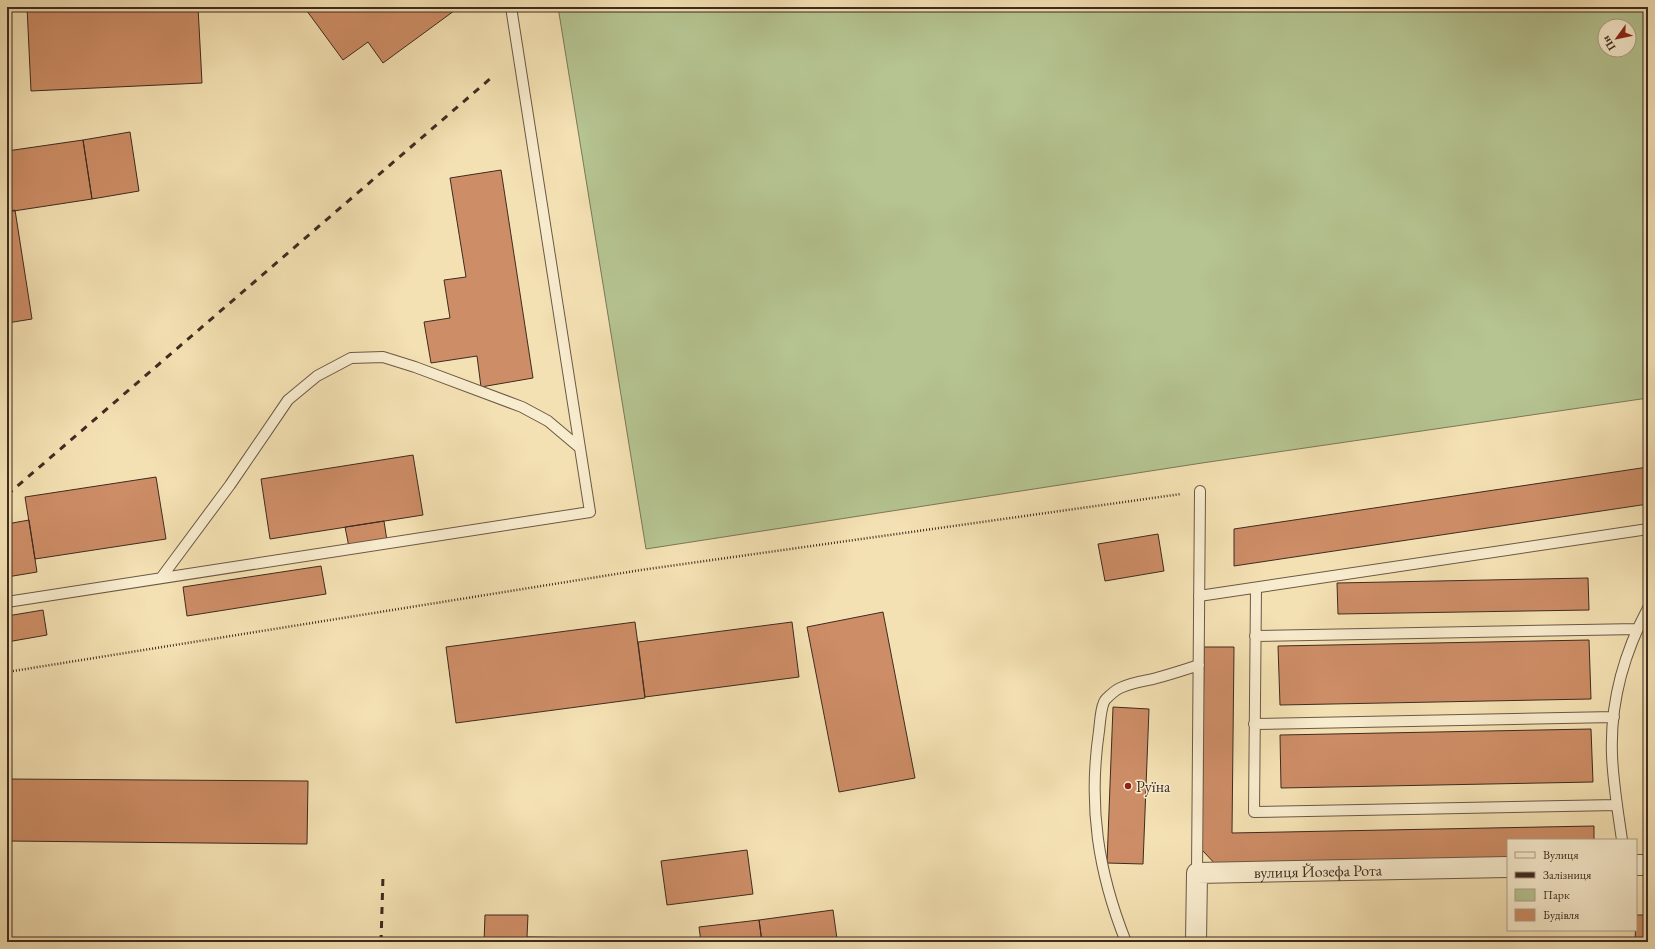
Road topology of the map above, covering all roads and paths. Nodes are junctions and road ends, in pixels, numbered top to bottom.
1 (511, 7) edge
2 (580, 448) junction
3 (1200, 491) joint
4 (1648, 529) edge
5 (161, 578) junction
6 (1256, 588) junction
7 (1199, 596) junction
8 (7, 602) edge
9 (1648, 608) edge
10 (1638, 629) junction
11 (1255, 636) junction
12 (1199, 665) junction
13 (7, 672) edge
14 (1614, 717) junction
15 (1254, 724) junction
16 (1618, 805) junction
17 (1622, 839) edge
18 (1637, 865) edge
19 (1648, 865) edge
20 (1507, 867) edge
21 (1197, 873) junction
22 (1126, 942) edge
23 (1196, 942) edge

1 - 2 lane
2 - 5 lane
2 - 5 lane
3 - 7 lane
3 - 13 path
4 - 6 lane
5 - 8 lane
6 - 7 lane
6 - 11 lane
7 - 12 lane
9 - 10 lane
10 - 11 lane
10 - 14 lane
11 - 15 lane
12 - 21 lane
12 - 22 lane
14 - 15 lane
14 - 16 lane
15 - 16 lane
16 - 17 lane
18 - 19 street
20 - 21 street, вулиця Йозефа Рота
21 - 23 street

